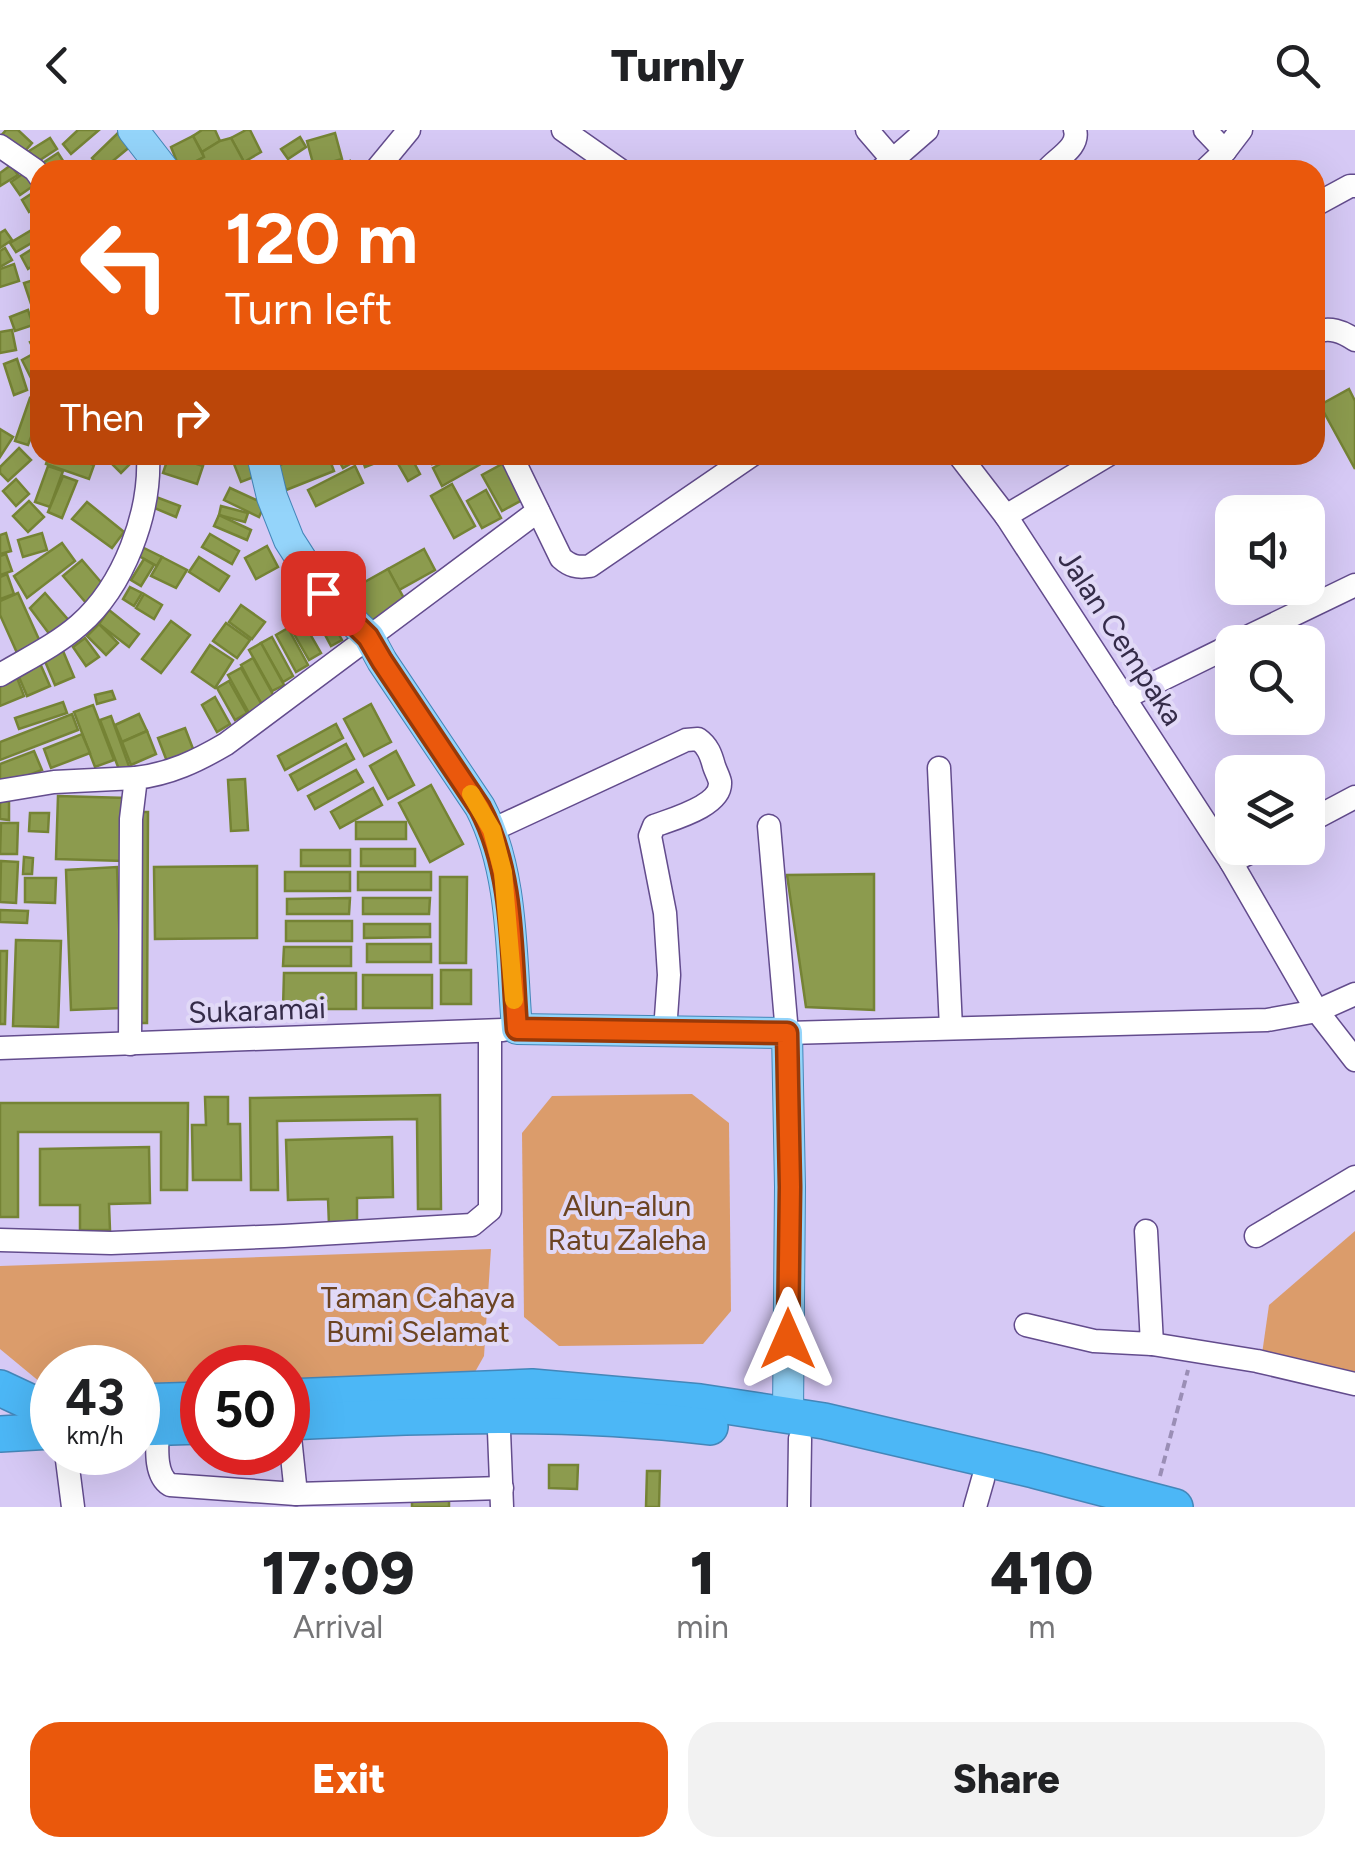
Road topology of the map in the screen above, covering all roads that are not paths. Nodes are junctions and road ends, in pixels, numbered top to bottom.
1 (133, 130) edge
2 (409, 130) edge
3 (563, 130) edge
4 (867, 130) edge
5 (927, 130) edge
6 (1075, 130) edge
7 (1206, 130) edge
8 (1241, 130) edge
9 (0, 146) edge
10 (1225, 151) junction
11 (156, 160) edge
12 (384, 160) edge
13 (606, 160) edge
14 (883, 160) edge
15 (892, 160) edge
16 (1057, 160) edge
17 (1216, 160) edge
18 (30, 168) edge
19 (1355, 186) edge
20 (1325, 200) edge
21 (1325, 330) edge
22 (1355, 340) edge
23 (148, 465) edge
24 (264, 465) edge
25 (515, 465) edge
26 (737, 465) edge
27 (967, 465) edge
28 (1091, 465) edge
29 (538, 511) junction
30 (1006, 516) junction
31 (1355, 586) edge
32 (1274, 625) edge
33 (368, 637) junction
34 (1215, 654) edge
35 (0, 675) edge
36 (1124, 698) junction
37 (939, 768) dead end
38 (136, 778) junction
39 (0, 791) edge
40 (1355, 797) edge
41 (1325, 813) edge
42 (769, 826) dead end
43 (492, 830) junction
44 (1215, 837) edge
45 (1233, 865) edge
46 (1355, 994) edge
47 (1317, 1011) junction
48 (952, 1028) junction
49 (503, 1030) junction
50 (665, 1031) junction
51 (787, 1033) junction
52 (130, 1044) junction
53 (0, 1048) edge
54 (1355, 1060) edge
55 (1355, 1176) edge
56 (1146, 1231) dead end
57 (1256, 1236) dead end
58 (0, 1240) edge
59 (1026, 1324) dead end
60 (1152, 1344) junction
61 (1355, 1384) edge
62 (0, 1388) edge
63 (310, 1397) edge
64 (30, 1401) edge
65 (497, 1401) junction
66 (310, 1419) edge
67 (794, 1426) junction
68 (30, 1432) edge
69 (0, 1434) edge
70 (160, 1474) edge
71 (69, 1475) edge
72 (294, 1475) edge
73 (979, 1493) edge
74 (296, 1494) junction
75 (502, 1498) edge
76 (1164, 1504) edge
77 (72, 1507) edge
78 (799, 1507) edge
79 (1092, 1507) edge

1 - 11 main road
2 - 12 street
3 - 13 street
4 - 14 street
5 - 15 street
6 - 16 street
7 - 10 street
8 - 10 street
9 - 18 street
10 - 17 street
19 - 20 street
21 - 22 street
23 - 35 street
24 - 33 main road
25 - 29 street
26 - 29 street
27 - 30 street, Jalan Cempaka
28 - 30 street
29 - 33 street
30 - 36 street, Jalan Cempaka
31 - 32 street
33 - 38 street
33 - 43 main road
34 - 36 street
36 - 44 street, Jalan Cempaka
37 - 48 street
38 - 39 street
38 - 52 street
40 - 41 street
42 - 51 street
43 - 49 main road
43 - 50 street
45 - 47 street, Jalan Cempaka
46 - 47 street
47 - 48 street
47 - 54 street, Jalan Cempaka
48 - 51 street
49 - 50 main road
49 - 52 street, Sukaramai
49 - 58 street
50 - 51 main road
51 - 67 main road
52 - 53 street, Sukaramai
55 - 57 street
56 - 60 street
59 - 60 street
60 - 61 street
62 - 64 highway
63 - 65 highway
65 - 66 highway
65 - 67 highway
65 - 75 street
67 - 73 highway
67 - 76 highway
67 - 78 street
68 - 69 highway
70 - 74 street
71 - 77 street
72 - 74 street
73 - 79 highway
74 - 75 street

